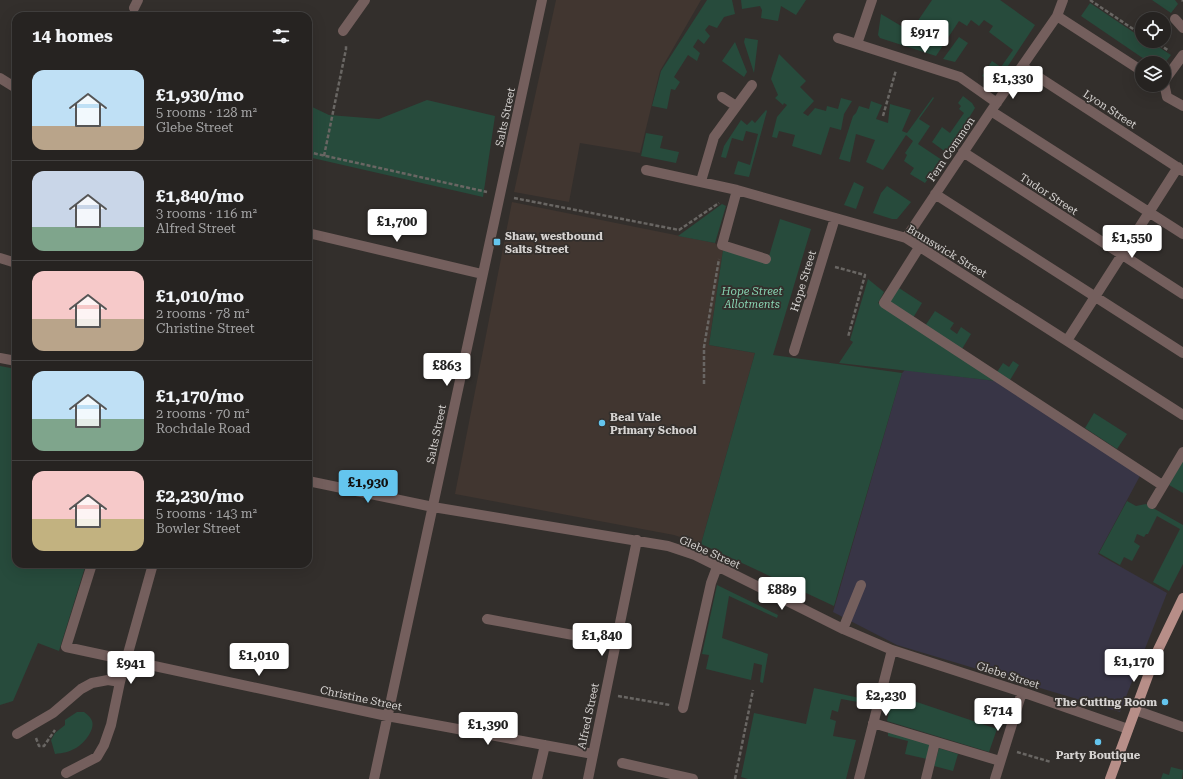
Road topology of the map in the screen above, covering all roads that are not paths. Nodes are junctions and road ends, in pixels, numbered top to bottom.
1 (365, 0) edge
2 (542, 0) edge
3 (872, 0) edge
4 (1063, 0) edge
5 (1058, 16) junction
6 (1175, 19) dead end
7 (1183, 28) edge
8 (344, 31) road end
9 (838, 38) dead end
10 (857, 44) junction
11 (1183, 55) edge
12 (1135, 66) edge
13 (1023, 67) junction
14 (1171, 72) edge
15 (0, 78) edge
16 (752, 85) dead end
17 (12, 86) edge
18 (1166, 92) edge
19 (722, 97) dead end
20 (736, 106) junction
21 (994, 106) junction
22 (1183, 106) edge
23 (963, 152) junction
24 (1180, 169) edge
25 (646, 170) dead end
26 (702, 181) junction
27 (737, 190) junction
28 (935, 194) junction
29 (1149, 213) junction
30 (835, 218) junction
31 (312, 234) edge
32 (1183, 234) edge
33 (906, 238) junction
34 (920, 246) junction
35 (1122, 255) junction
36 (0, 258) edge
37 (766, 259) dead end
38 (12, 262) edge
39 (482, 274) junction
40 (1183, 294) edge
41 (1094, 297) junction
42 (1068, 340) junction
43 (794, 351) dead end
44 (1183, 353) edge
45 (0, 358) edge
46 (12, 360) edge
47 (1183, 415) edge
48 (1183, 452) edge
49 (312, 482) edge
50 (1162, 485) junction
51 (1152, 504) dead end
52 (433, 507) junction
53 (637, 540) junction
54 (717, 567) junction
55 (91, 568) edge
56 (152, 568) edge
57 (861, 585) dead end
58 (1183, 598) edge
59 (487, 619) dead end
60 (843, 629) junction
61 (616, 643) junction
62 (892, 650) junction
63 (126, 661) junction
64 (120, 682) junction
65 (1022, 692) junction
66 (683, 708) road end
67 (1135, 710) junction
68 (388, 716) junction
69 (873, 723) junction
70 (1183, 727) edge
71 (1128, 729) junction
72 (17, 734) dead end
73 (935, 742) junction
74 (545, 745) junction
75 (593, 754) junction
76 (1000, 761) junction
77 (622, 763) dead end
78 (66, 773) dead end
79 (374, 779) edge
80 (537, 779) edge
81 (588, 779) edge
82 (690, 779) edge
83 (859, 779) edge
84 (926, 779) edge
85 (995, 779) edge
86 (1110, 779) edge

1 - 8 street
2 - 39 street, Salts Street
3 - 10 street
4 - 5 street, Fern Common
5 - 12 street
5 - 13 street, Fern Common
6 - 7 street
9 - 10 street
10 - 21 street
11 - 14 street
13 - 21 street, Fern Common
13 - 24 street, Lyon Street
15 - 17 street
16 - 20 street
18 - 22 street
19 - 20 street
20 - 26 street
21 - 23 street, Fern Common
21 - 29 street
23 - 28 street, Fern Common
23 - 35 street, Tudor Street
24 - 29 street
25 - 26 street, Brunswick Street
26 - 27 street, Brunswick Street
27 - 30 street, Brunswick Street
27 - 37 street
28 - 33 street, Fern Common
28 - 41 street
29 - 32 street
29 - 35 street
30 - 33 street, Brunswick Street
30 - 43 street, Hope Street
31 - 39 street
33 - 34 street, Brunswick Street
34 - 42 street, Brunswick Street
34 - 50 street
35 - 40 street, Tudor Street
35 - 41 street
36 - 38 street
39 - 52 street, Salts Street
41 - 42 street
41 - 44 street
42 - 47 street, Brunswick Street
45 - 46 street
48 - 50 street
49 - 52 street, Glebe Street
50 - 51 street
52 - 53 street, Glebe Street
52 - 68 street, Salts Street
53 - 54 street, Glebe Street
53 - 61 street, Alfred Street
54 - 60 street, Glebe Street
54 - 66 street
55 - 63 street, Christine Street
56 - 63 street
57 - 60 street
58 - 67 main road
59 - 61 street
60 - 62 street, Glebe Street
61 - 75 street, Alfred Street
62 - 65 street, Glebe Street
62 - 69 street
63 - 64 street
63 - 68 street, Christine Street
64 - 72 street
64 - 78 street
65 - 71 street, Glebe Street
65 - 76 street
67 - 70 street
67 - 71 main road
68 - 74 street, Christine Street
68 - 79 street, Salts Street
69 - 73 street
69 - 83 street
71 - 86 main road
73 - 76 street
73 - 84 street
74 - 75 street, Christine Street
74 - 80 street
75 - 81 street, Alfred Street
76 - 85 street
77 - 82 street

